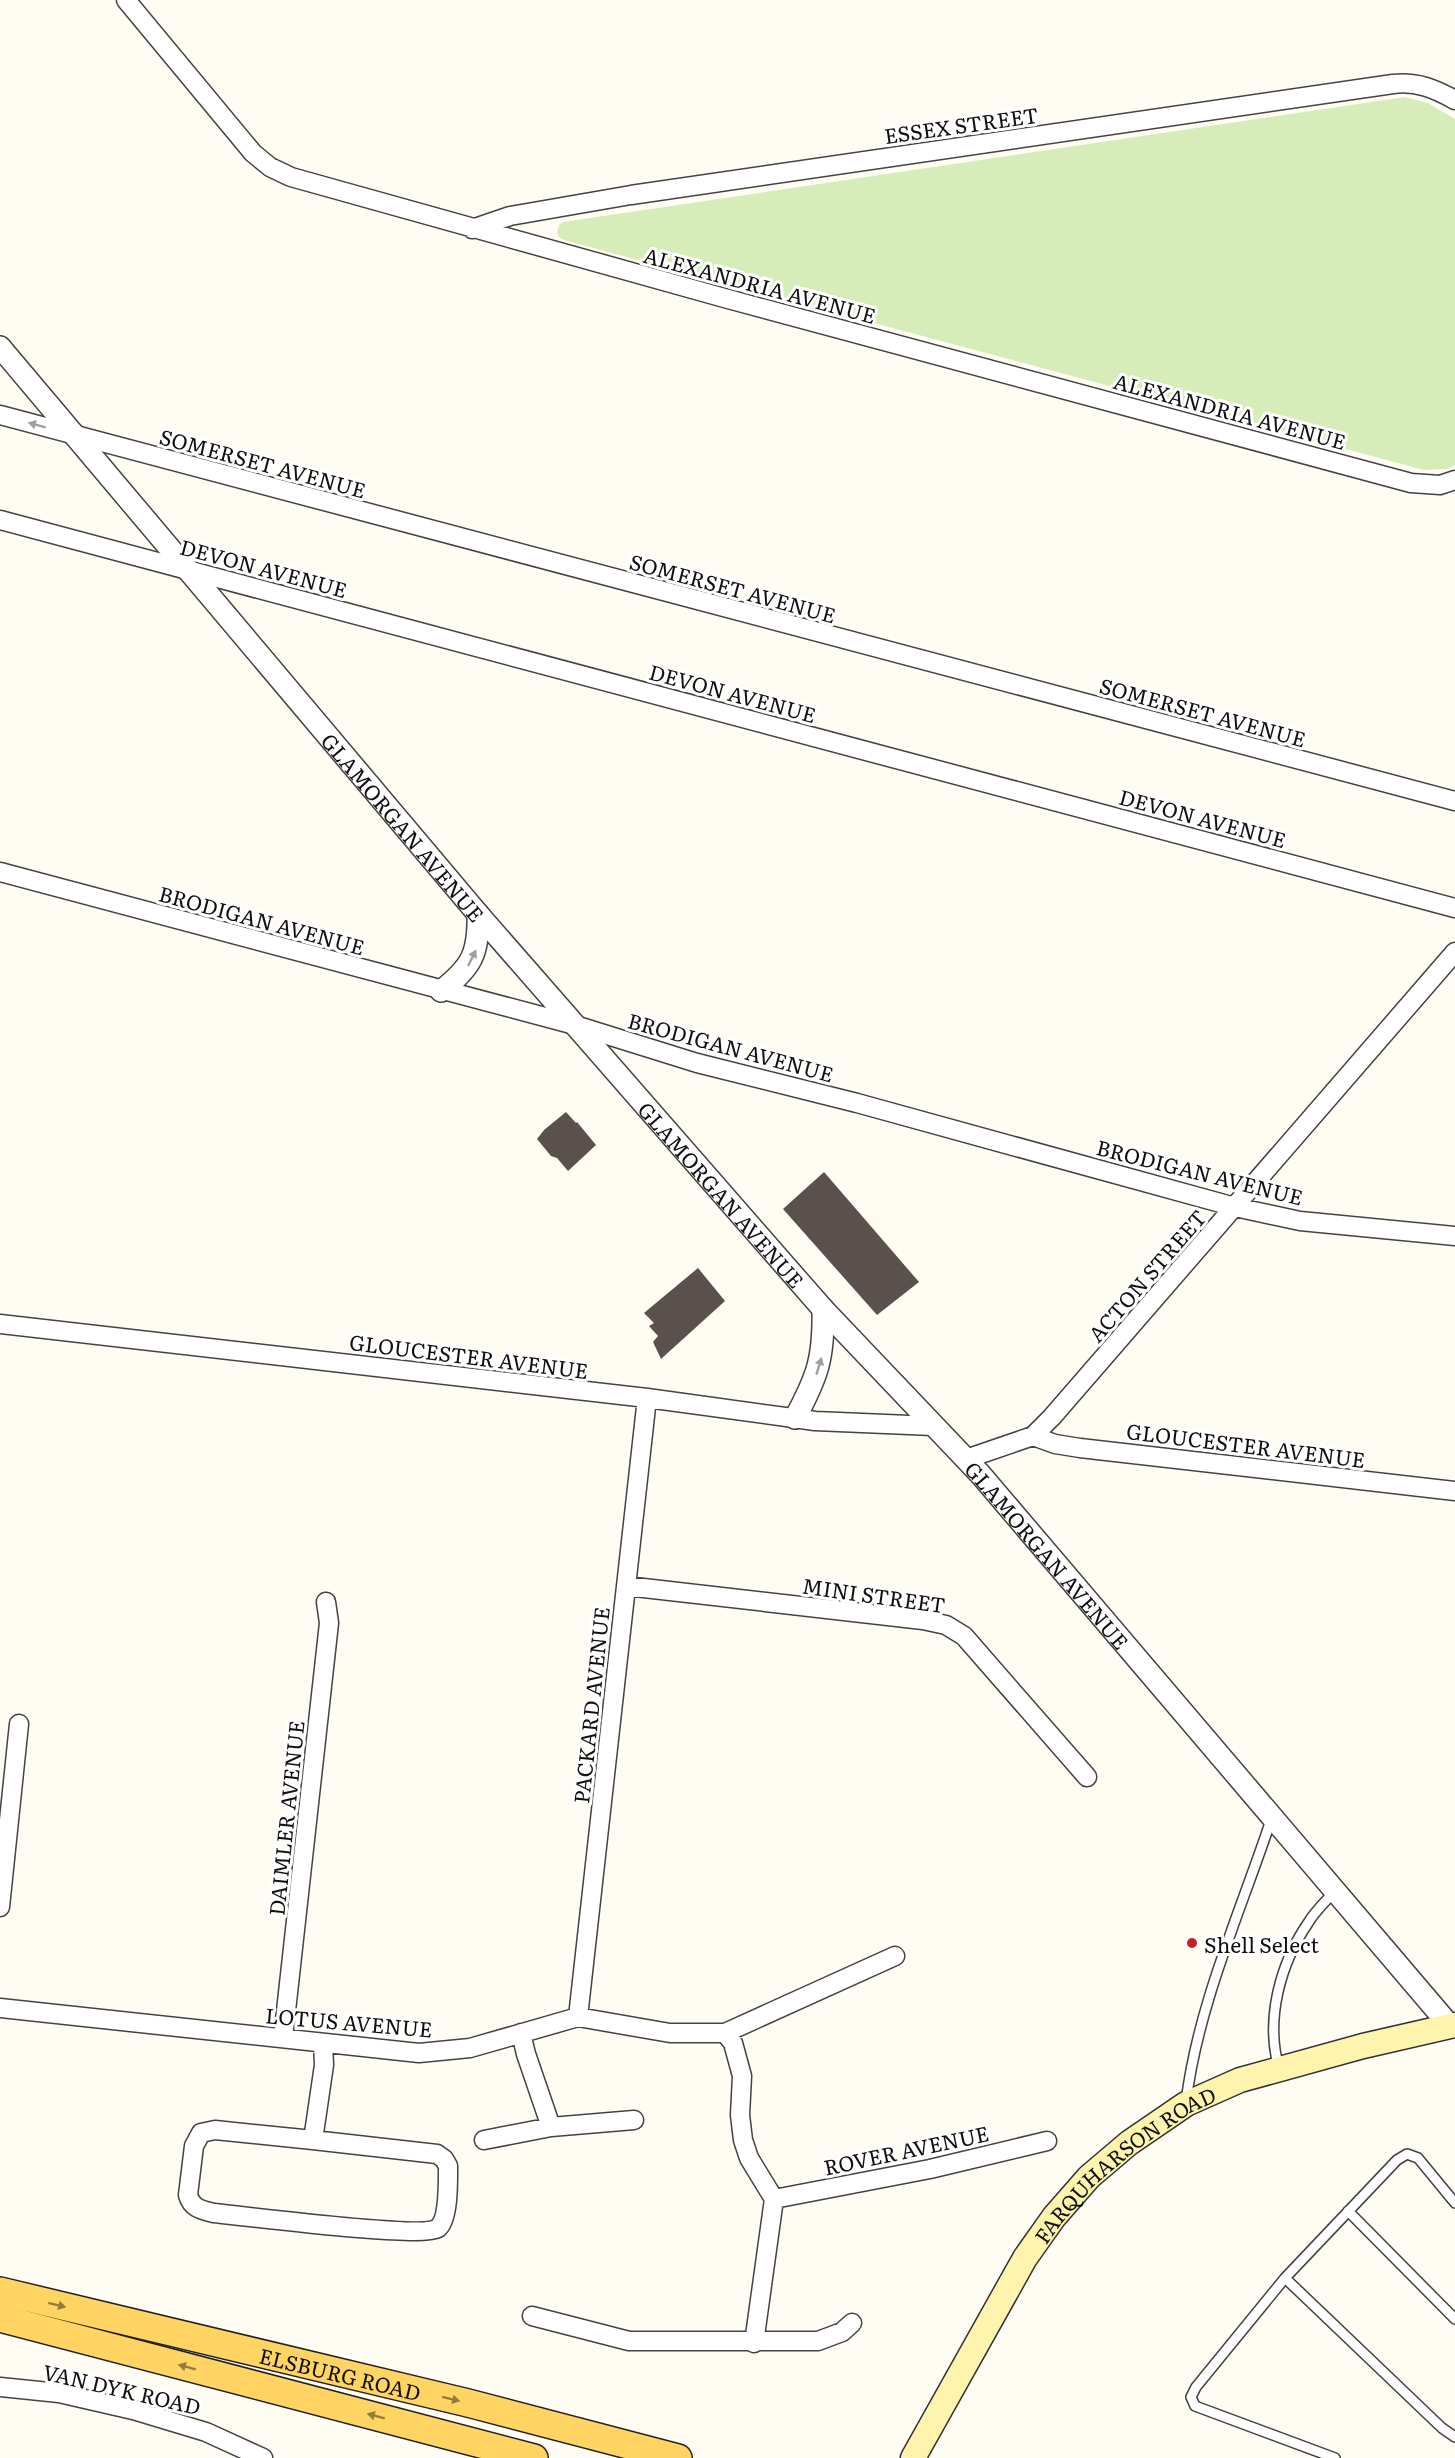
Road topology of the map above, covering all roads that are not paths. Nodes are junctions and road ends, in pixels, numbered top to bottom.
1 (126, 0) edge
2 (1455, 100) edge
3 (472, 229) junction
4 (3, 359) edge
5 (0, 415) edge
6 (73, 435) junction
7 (1455, 480) edge
8 (0, 520) edge
9 (185, 569) junction
10 (1455, 801) edge
11 (0, 872) edge
12 (1455, 908) edge
13 (478, 914) junction
14 (1455, 952) edge
15 (441, 991) junction
16 (575, 1025) junction
17 (1235, 1207) junction
18 (1455, 1236) edge
19 (823, 1309) junction
20 (0, 1323) edge
21 (647, 1398) junction
22 (795, 1418) junction
23 (933, 1426) junction
24 (1033, 1436) junction
25 (966, 1459) junction
26 (1455, 1491) edge
27 (626, 1586) junction
28 (326, 1602) dead end
29 (19, 1724) dead end
30 (1087, 1778) dead end
31 (1272, 1817) junction
32 (1335, 1892) junction
33 (0, 1907) edge
34 (895, 1956) dead end
35 (2, 2012) edge
36 (578, 2017) junction
37 (1453, 2028) edge
38 (521, 2033) junction
39 (725, 2033) junction
40 (283, 2038) junction
41 (323, 2043) junction
42 (1279, 2068) junction
43 (1186, 2104) junction
44 (634, 2120) dead end
45 (551, 2127) junction
46 (313, 2140) junction
47 (484, 2140) dead end
48 (1047, 2141) dead end
49 (774, 2199) junction
50 (1455, 2203) edge
51 (1348, 2211) junction
52 (1285, 2278) junction
53 (0, 2291) edge
54 (532, 2316) dead end
55 (0, 2318) edge
56 (1455, 2319) edge
57 (852, 2323) dead end
58 (754, 2343) junction
59 (0, 2386) edge
60 (1455, 2437) edge
61 (263, 2458) edge
62 (534, 2458) edge
63 (678, 2458) edge
64 (913, 2458) edge
65 (1335, 2458) edge

1 - 3 street, ALEXANDRIA AVENUE
2 - 3 street, ESSEX STREET
3 - 7 street, ALEXANDRIA AVENUE
4 - 6 street, GLAMORGAN AVENUE
6 -> 5 street, SOMERSET AVENUE
6 - 9 street, GLAMORGAN AVENUE
6 - 10 street, SOMERSET AVENUE
8 - 9 street, DEVON AVENUE
9 - 12 street, DEVON AVENUE
9 - 13 street, GLAMORGAN AVENUE
11 - 15 street, BRODIGAN AVENUE
15 -> 13 street
13 - 16 street, GLAMORGAN AVENUE
14 - 17 street, ACTON STREET
15 - 16 street, BRODIGAN AVENUE
16 - 17 street, BRODIGAN AVENUE
16 - 19 street, GLAMORGAN AVENUE
17 - 18 street, BRODIGAN AVENUE
17 - 24 street, ACTON STREET
22 -> 19 street
19 - 23 street, GLAMORGAN AVENUE
20 - 21 street, GLOUCESTER AVENUE
21 - 22 street, GLOUCESTER AVENUE
21 - 27 street, PACKARD AVENUE
22 - 23 street, GLOUCESTER AVENUE
23 - 25 street, GLAMORGAN AVENUE
24 - 25 street, ACTON STREET
24 - 26 street, GLOUCESTER AVENUE
25 - 31 street, GLAMORGAN AVENUE
27 - 30 street, MINI STREET
27 - 36 street, PACKARD AVENUE
28 - 40 street, DAIMLER AVENUE
29 - 33 street
31 - 32 street, GLAMORGAN AVENUE
31 - 43 lane
32 - 37 street, GLAMORGAN AVENUE
32 - 42 lane
34 - 39 street
35 - 40 street, LOTUS AVENUE
36 - 38 street, LOTUS AVENUE
36 - 39 street, LOTUS AVENUE
37 - 42 main road, FARQUHARSON ROAD
38 - 41 street, LOTUS AVENUE
38 - 45 street
39 - 49 street
40 - 41 street, LOTUS AVENUE
41 - 46 street
42 - 43 main road, FARQUHARSON ROAD
43 - 64 main road, FARQUHARSON ROAD
44 - 45 street
45 - 47 street
46 - 46 street
48 - 49 street, ROVER AVENUE
49 - 58 street
50 - 51 lane
51 - 52 lane
51 - 56 lane
52 - 60 lane
52 - 65 lane
53 -> 63 main road, ELSBURG ROAD
54 - 58 street
62 -> 55 main road, ELSBURG ROAD
57 - 58 street
59 - 61 street, VAN DYK ROAD

